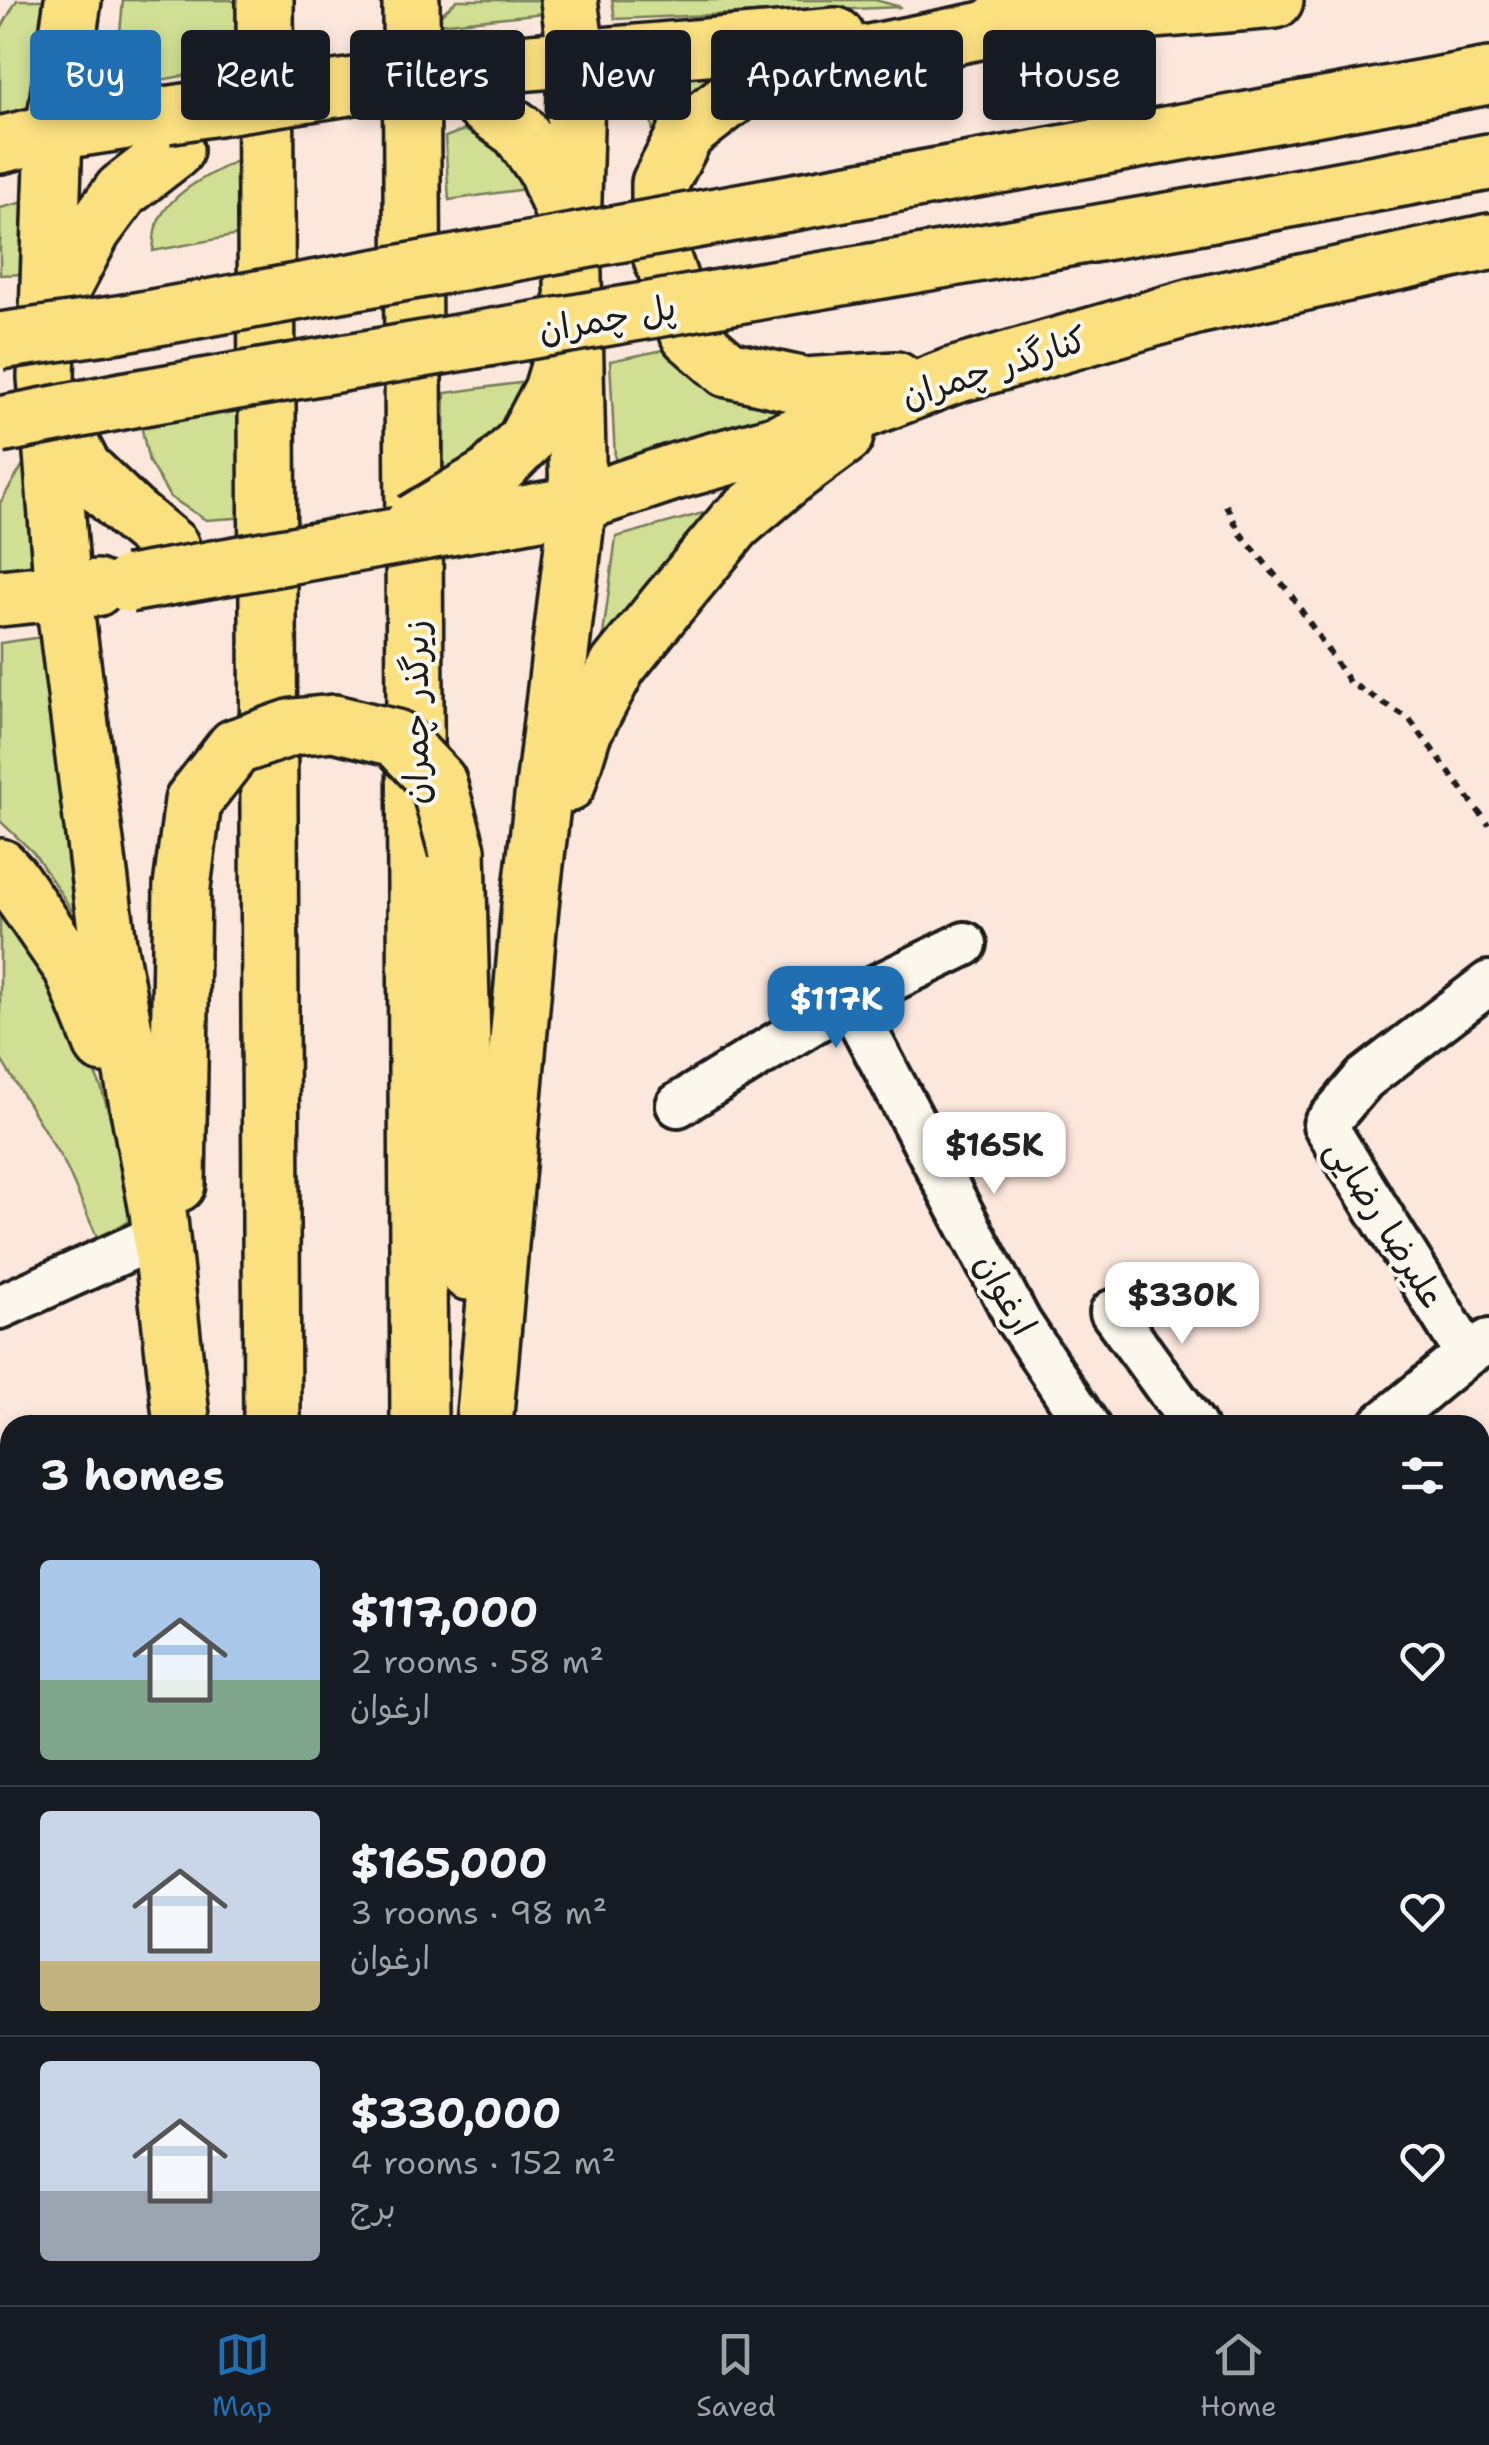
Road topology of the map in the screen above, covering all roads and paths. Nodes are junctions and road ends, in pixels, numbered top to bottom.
1 (73, 0) edge
2 (265, 0) edge
3 (411, 0) edge
4 (569, 0) edge
5 (958, 0) edge
6 (1275, 0) edge
7 (1034, 20) junction
8 (573, 30) edge
9 (691, 49) edge
10 (1489, 76) edge
11 (350, 87) edge
12 (510, 120) edge
13 (575, 120) edge
14 (54, 132) junction
15 (171, 133) junction
16 (0, 145) edge
17 (1489, 162) edge
18 (572, 234) junction
19 (1489, 242) edge
20 (48, 315) junction
21 (574, 315) junction
22 (0, 341) edge
23 (952, 376) junction
24 (48, 401) junction
25 (0, 425) edge
26 (499, 496) junction
27 (578, 504) junction
28 (1226, 506) dead end
29 (278, 559) junction
30 (63, 592) junction
31 (0, 598) edge
32 (1489, 825) edge
33 (0, 867) edge
34 (530, 906) junction
35 (966, 944) dead end
36 (1489, 983) edge
37 (848, 1000) junction
38 (678, 1105) dead end
39 (159, 1223) junction
40 (0, 1308) edge
41 (1112, 1312) dead end
42 (1478, 1347) edge
43 (174, 1362) junction
44 (181, 1415) edge
45 (272, 1415) edge
46 (418, 1415) edge
47 (472, 1415) edge
48 (485, 1415) edge
49 (1080, 1415) edge
50 (1187, 1415) edge
51 (1393, 1415) edge

1 - 14 main road
2 - 45 main road
3 - 46 main road, زیرگذر چمران
4 - 8 main road
5 - 7 main road
6 - 7 main road
7 - 9 main road
7 - 23 main road
10 - 22 main road, bridge
11 - 15 main road, bridge
12 - 18 main road
13 - 18 main road
14 - 15 main road
14 - 16 main road
14 - 20 main road
15 - 20 main road
17 - 25 main road, پل چمران, bridge
18 - 21 main road
19 - 23 main road, کنارگذر چمران
20 - 24 main road
21 - 26 main road
21 - 27 main road
23 - 27 main road, کنارگذر چمران
23 - 34 main road
24 - 29 main road, bridge
24 - 30 main road
26 - 27 main road, کنارگذر چمران
26 - 29 main road, bridge
27 - 34 main road
28 - 32 path
29 - 30 main road, bridge
30 - 31 main road
30 - 39 main road
33 - 39 main road
34 - 48 main road
35 - 37 street
36 - 42 street, علیرضا رضایی
37 - 38 street
37 - 49 street, ارغوان
39 - 40 street
39 - 43 main road
41 - 50 street
42 - 51 street
43 - 44 main road
43 - 47 main road, bridge

